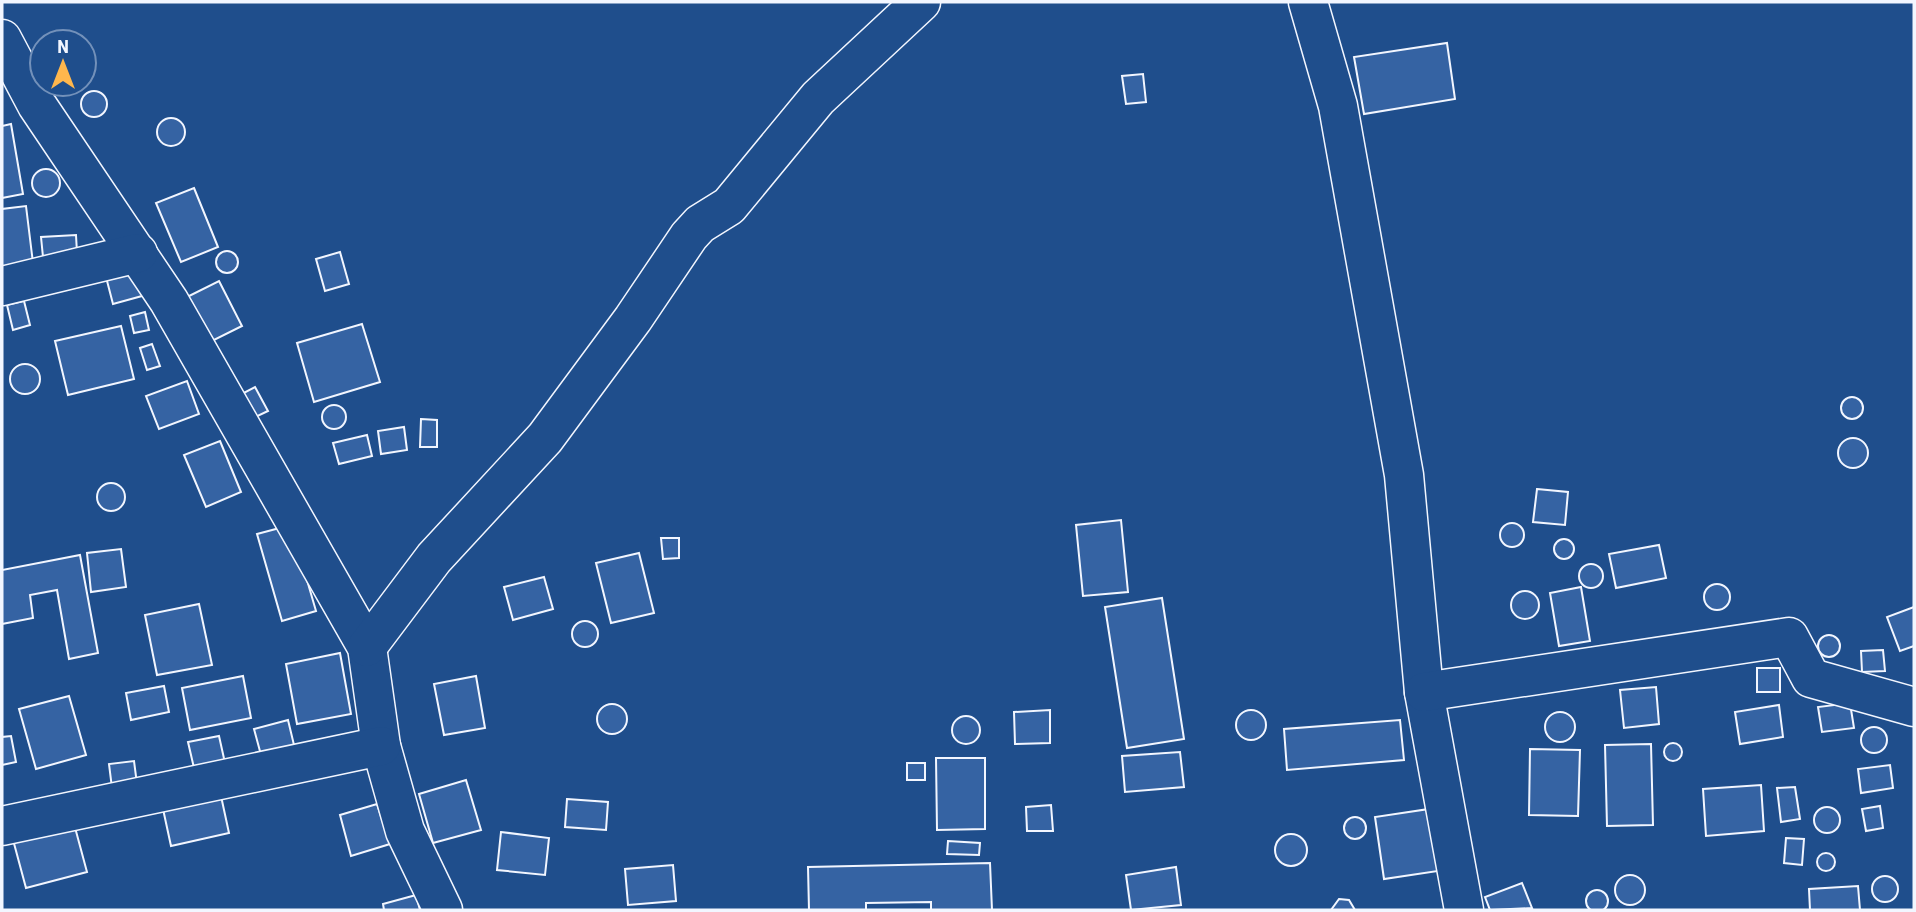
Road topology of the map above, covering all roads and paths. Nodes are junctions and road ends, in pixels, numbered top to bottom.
1 (921, 2) edge
2 (1308, 2) edge
3 (2, 39) edge
4 (138, 253) junction
5 (2, 286) edge
6 (367, 647) junction
7 (1424, 692) junction
8 (1914, 707) edge
9 (381, 746) junction
10 (2, 826) edge
11 (443, 910) edge
12 (1464, 910) edge

1 - 6 street
2 - 7 street
3 - 4 street
4 - 5 street
4 - 6 street
6 - 9 street
7 - 8 street
7 - 12 street
9 - 10 street
9 - 11 street

